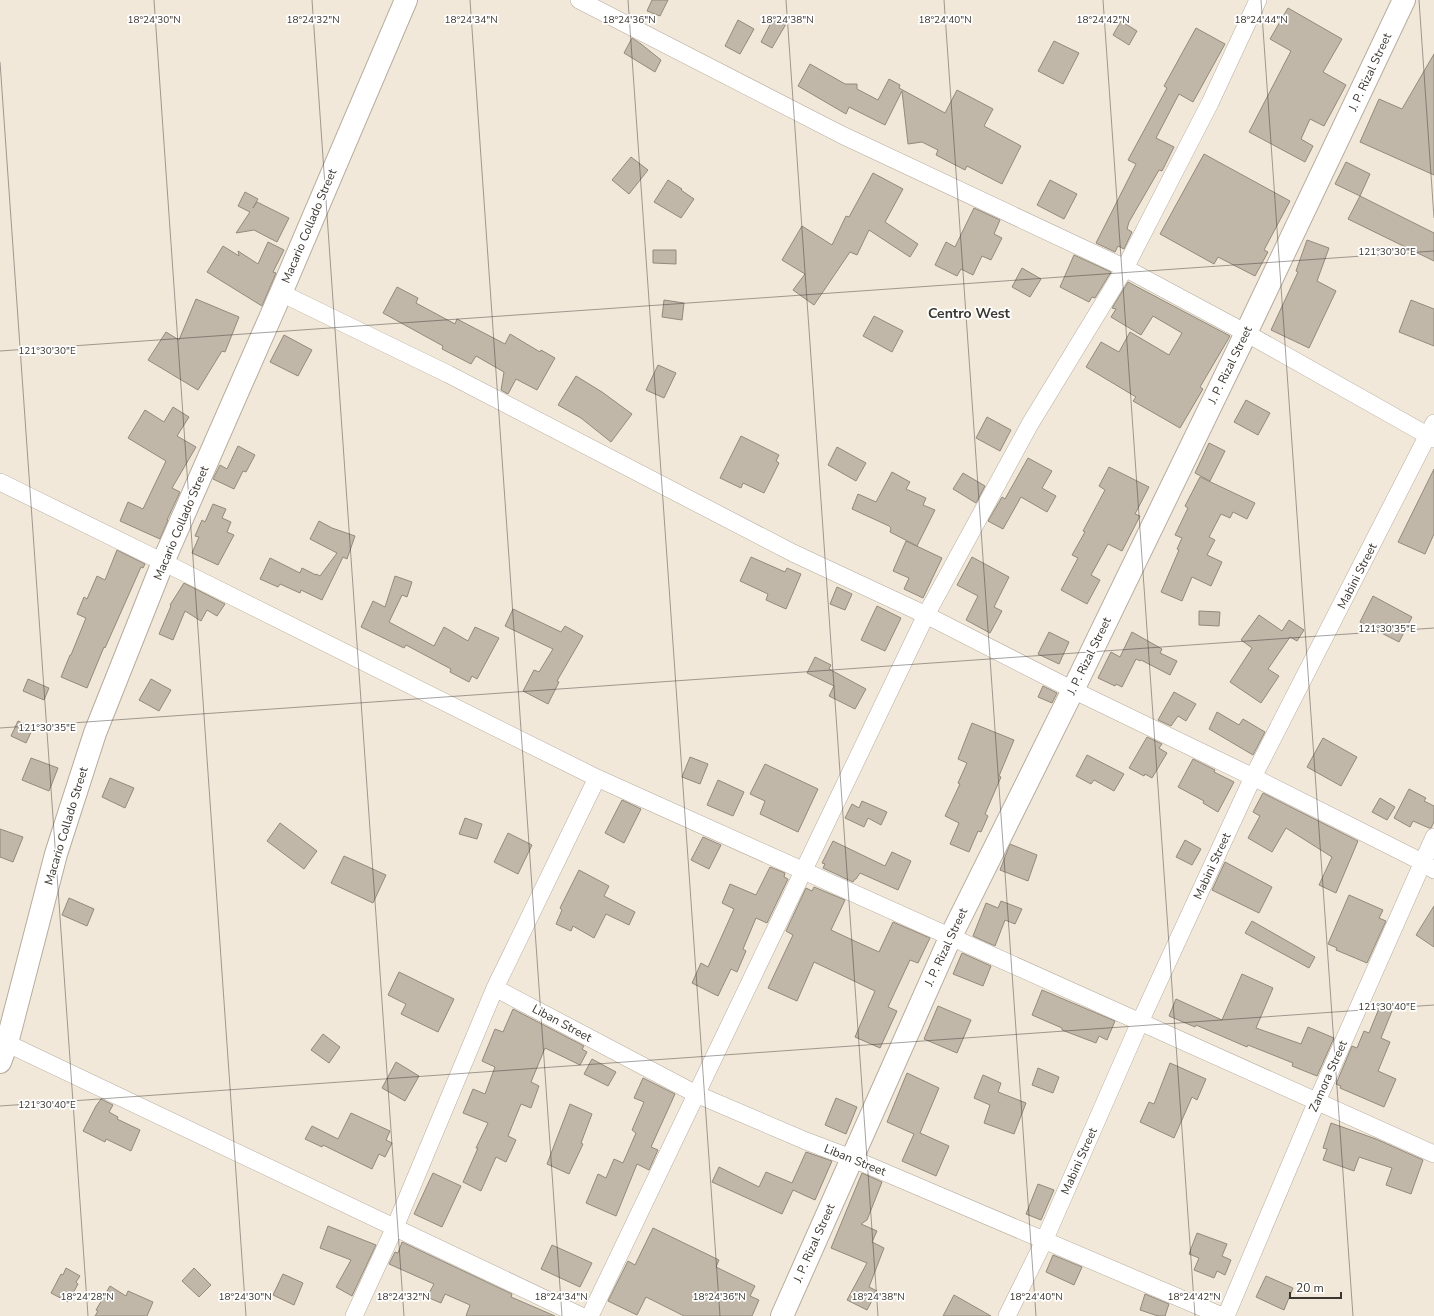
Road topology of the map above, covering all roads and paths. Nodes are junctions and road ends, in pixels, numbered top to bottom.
1 (406, 0) edge
2 (579, 0) edge
3 (1258, 0) edge
4 (1404, 0) edge
5 (1125, 268) junction
6 (281, 293) junction
7 (1246, 333) junction
8 (1432, 433) edge
9 (0, 482) edge
10 (163, 562) junction
11 (926, 615) junction
12 (1073, 690) junction
13 (1253, 777) junction
14 (597, 778) junction
15 (1434, 837) edge
16 (1428, 866) edge
17 (804, 872) junction
18 (950, 938) junction
19 (495, 988) junction
20 (1140, 1022) junction
21 (2, 1048) edge
22 (696, 1094) junction
23 (1317, 1101) junction
24 (1434, 1154) edge
25 (851, 1158) junction
26 (395, 1227) junction
27 (1044, 1241) junction
28 (354, 1316) edge
29 (581, 1316) edge
30 (590, 1316) edge
31 (782, 1316) edge
32 (1007, 1316) edge
33 (1222, 1316) edge
34 (1226, 1316) edge

1 - 6 main road, Macario Collado Street
2 - 5 street
3 - 5 street
4 - 7 main road, J. P. Rizal Street
5 - 7 street
5 - 11 street
6 - 10 main road, Macario Collado Street
6 - 11 street
7 - 8 street
7 - 12 main road, J. P. Rizal Street
8 - 13 street, Mabini Street
9 - 10 street
10 - 14 street
10 - 21 main road, Macario Collado Street
11 - 12 street
11 - 17 street
12 - 13 street
12 - 18 main road, J. P. Rizal Street
13 - 16 street
13 - 20 street, Mabini Street
14 - 17 street
14 - 19 street
15 - 16 street, Zamora Street
16 - 23 street, Zamora Street
17 - 18 street
17 - 22 street
18 - 20 street
18 - 25 main road, J. P. Rizal Street
19 - 22 street, Liban Street
19 - 26 street
20 - 23 street
20 - 27 street, Mabini Street
21 - 26 street
22 - 25 street, Liban Street
22 - 30 street
23 - 24 street
23 - 34 street, Zamora Street
25 - 27 street, Liban Street
25 - 31 main road, J. P. Rizal Street
26 - 28 street
26 - 29 street
27 - 32 street, Mabini Street
27 - 33 street, Liban Street

